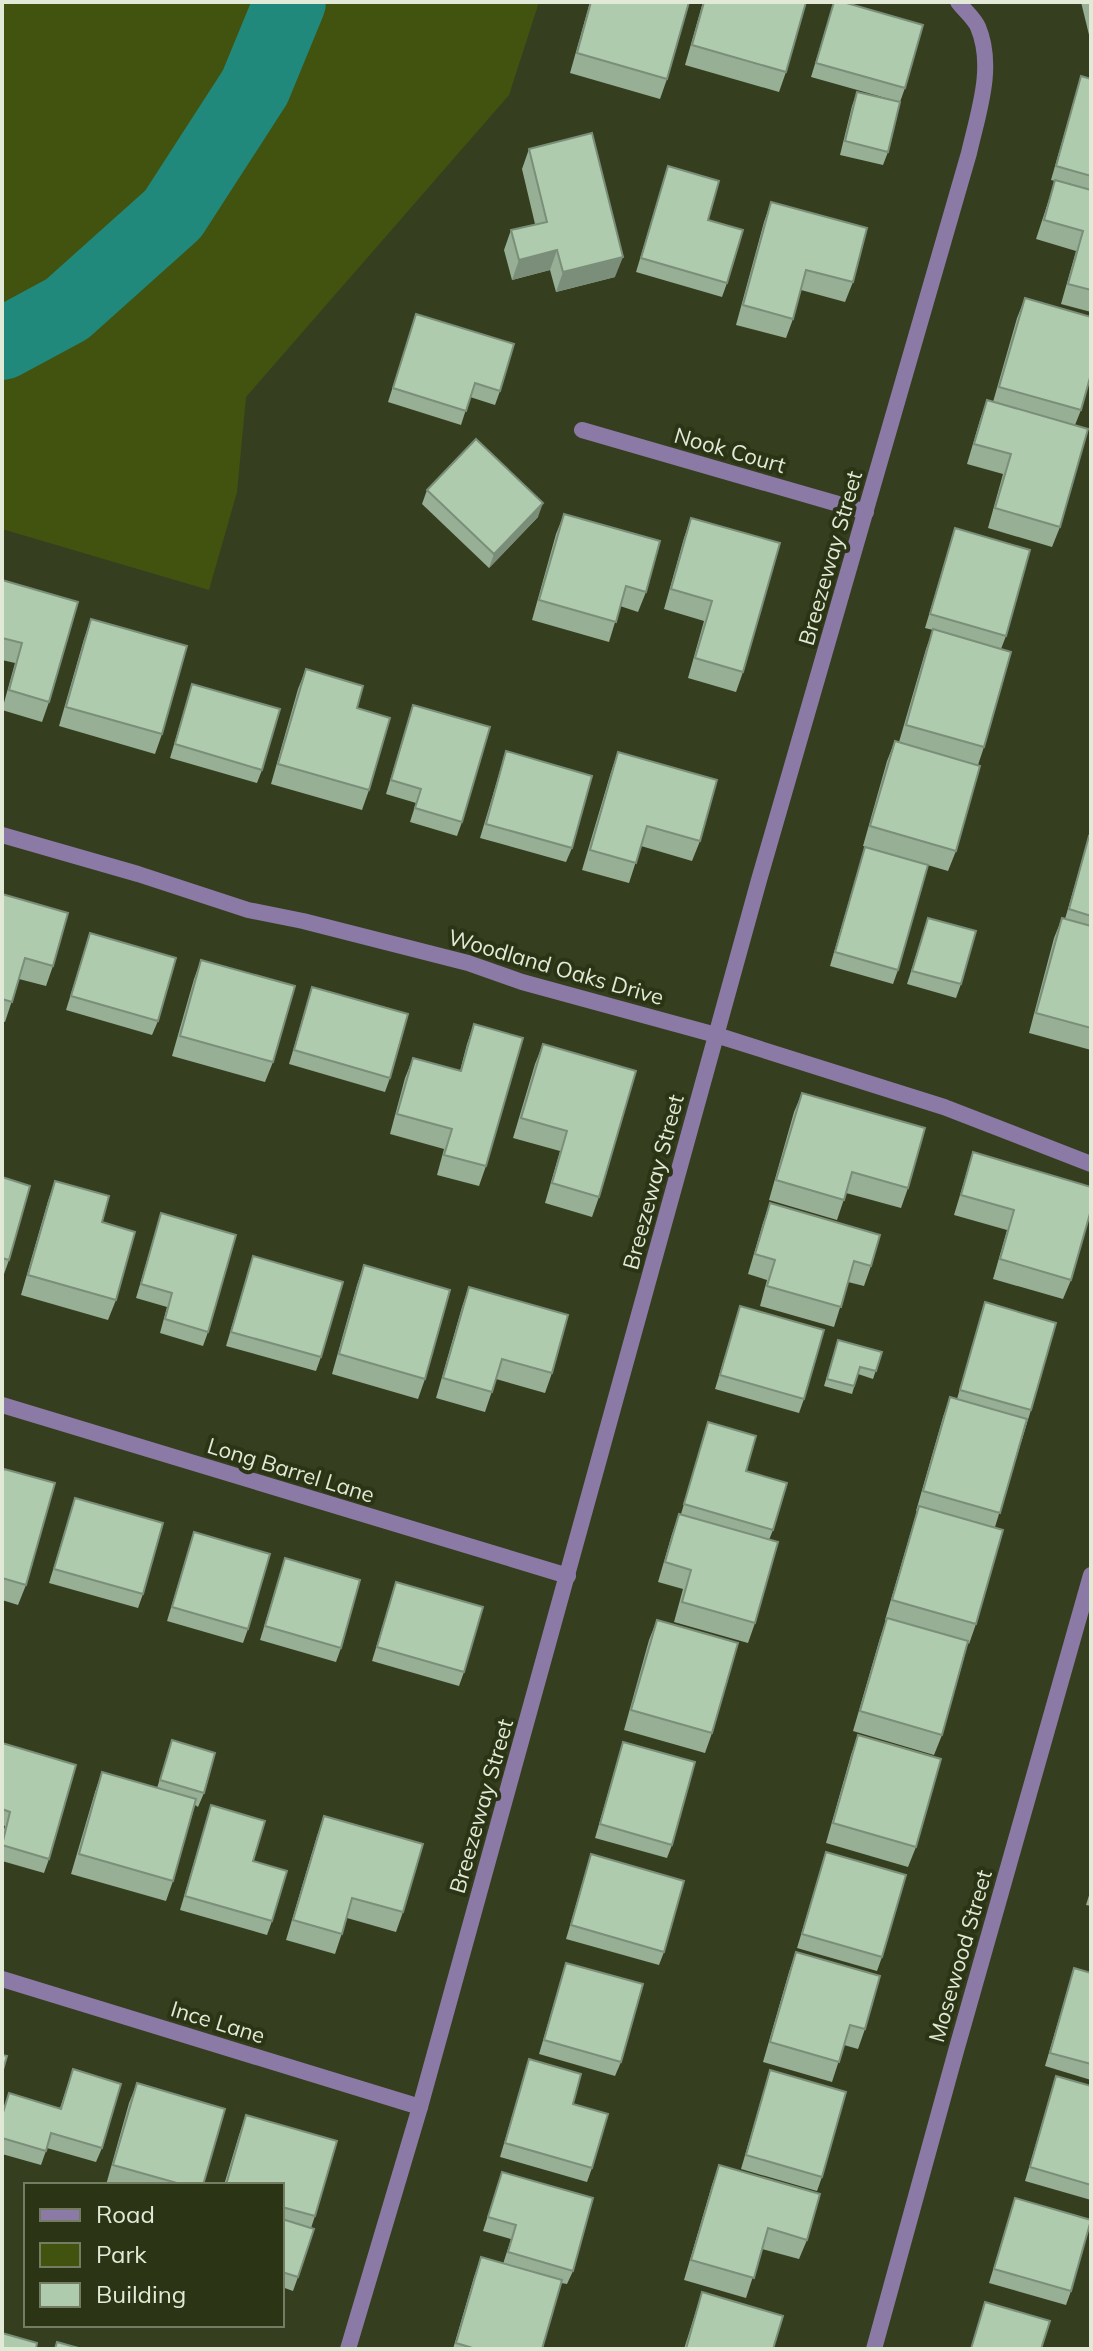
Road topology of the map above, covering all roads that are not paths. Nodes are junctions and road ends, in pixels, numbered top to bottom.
1 (958, 2) edge
2 (582, 430) dead end
3 (866, 512) junction
4 (2, 835) edge
5 (716, 1035) junction
6 (1091, 1164) edge
7 (2, 1405) edge
8 (1091, 1575) edge
9 (568, 1576) junction
10 (2, 1979) edge
11 (420, 2107) junction
12 (348, 2349) edge
13 (874, 2349) edge

1 - 3 street, Breezeway Street
2 - 3 street, Nook Court
3 - 5 street, Breezeway Street
4 - 5 street, Woodland Oaks Drive
5 - 6 street, Woodland Oaks Drive
5 - 9 street, Breezeway Street
7 - 9 street, Long Barrel Lane
8 - 13 street, Mosewood Street
9 - 11 street, Breezeway Street
10 - 11 street, Ince Lane
11 - 12 street, Breezeway Street

